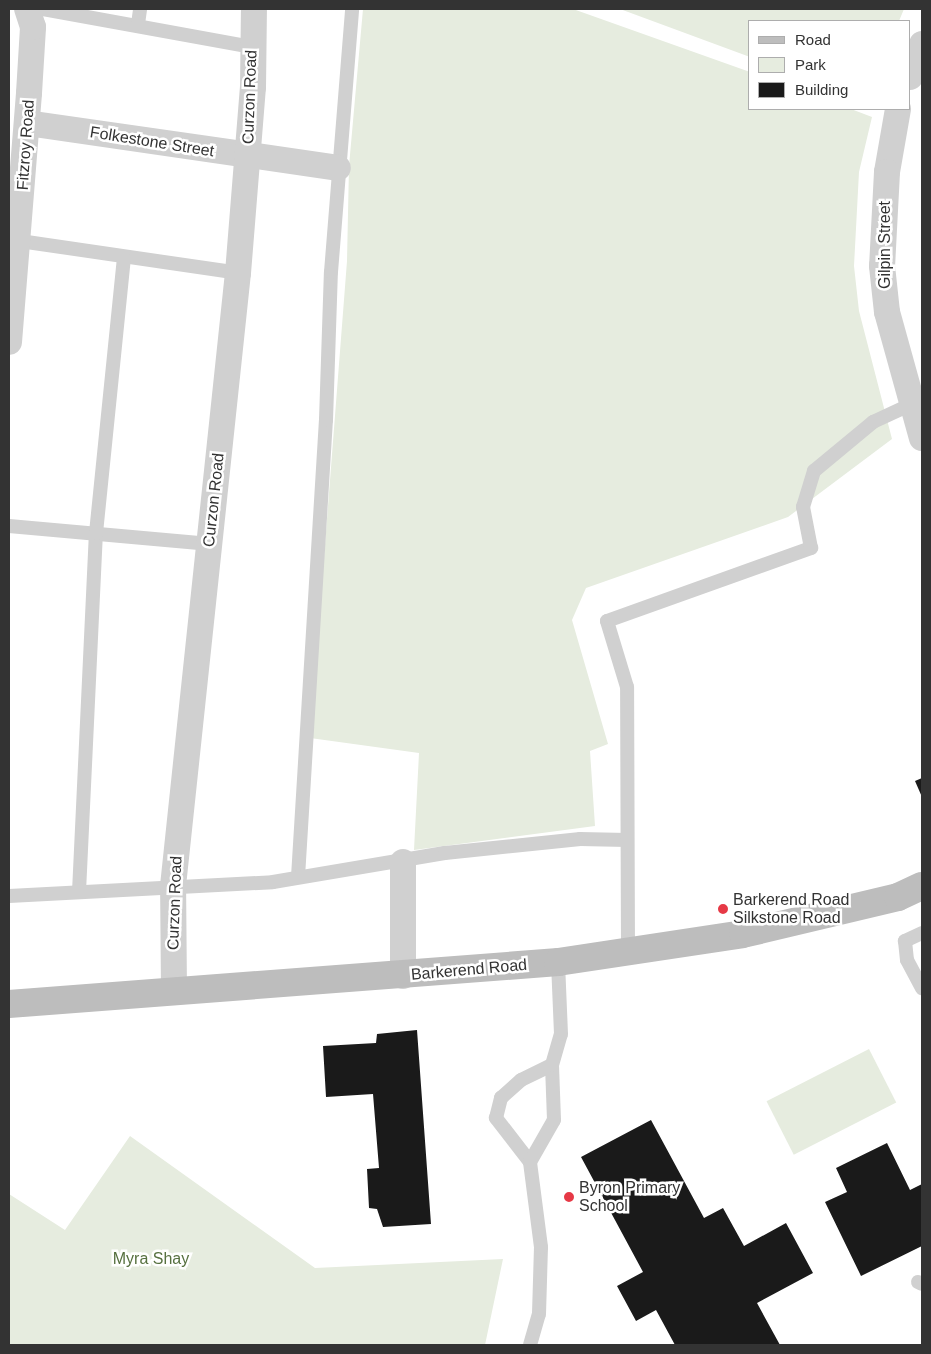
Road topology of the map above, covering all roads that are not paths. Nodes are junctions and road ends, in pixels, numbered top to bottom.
1 (27, 9) edge
2 (43, 9) edge
3 (140, 9) edge
4 (254, 9) edge
5 (352, 9) edge
6 (138, 24) junction
7 (922, 44) edge
8 (252, 46) junction
9 (911, 74) edge
10 (19, 98) edge
11 (898, 110) edge
12 (27, 122) junction
13 (248, 157) junction
14 (338, 168) junction
15 (14, 240) edge
16 (124, 258) junction
17 (238, 273) junction
18 (9, 342) edge
19 (912, 404) junction
20 (922, 438) edge
21 (9, 526) edge
22 (96, 533) junction
23 (210, 544) junction
24 (627, 840) junction
25 (403, 862) junction
26 (298, 878) junction
27 (173, 886) junction
28 (922, 886) edge
29 (79, 892) junction
30 (9, 896) edge
31 (922, 934) edge
32 (628, 952) junction
33 (558, 962) junction
34 (403, 976) junction
35 (922, 988) edge
36 (174, 992) junction
37 (9, 1004) edge
38 (552, 1065) junction
39 (530, 1162) junction
40 (530, 1345) edge

1 - 10 street, Fitzroy Road
2 - 6 lane
3 - 6 lane
4 - 8 street, Curzon Road
5 - 14 lane
6 - 8 lane
7 - 9 street
8 - 13 street, Curzon Road
10 - 12 street, Fitzroy Road
11 - 19 street, Gilpin Street
12 - 13 street, Folkestone Street
12 - 15 street, Fitzroy Road
13 - 14 street, Folkestone Street
13 - 17 street, Curzon Road
14 - 26 lane
15 - 16 lane
15 - 18 street, Fitzroy Road
16 - 17 lane
16 - 22 lane
17 - 23 street, Curzon Road
19 - 20 street, Gilpin Street
19 - 24 lane
21 - 22 lane
22 - 23 lane
22 - 29 lane
23 - 27 street, Curzon Road
24 - 25 lane
24 - 32 lane
25 - 26 lane
25 - 34 street
26 - 27 lane
27 - 29 lane
27 - 36 street, Curzon Road
28 - 32 main road, Barkerend Road
29 - 30 lane
31 - 35 lane
32 - 33 main road, Barkerend Road
33 - 34 main road, Barkerend Road
33 - 38 lane
34 - 36 main road, Barkerend Road
36 - 37 main road, Barkerend Road
38 - 39 lane
38 - 39 lane
39 - 40 lane

